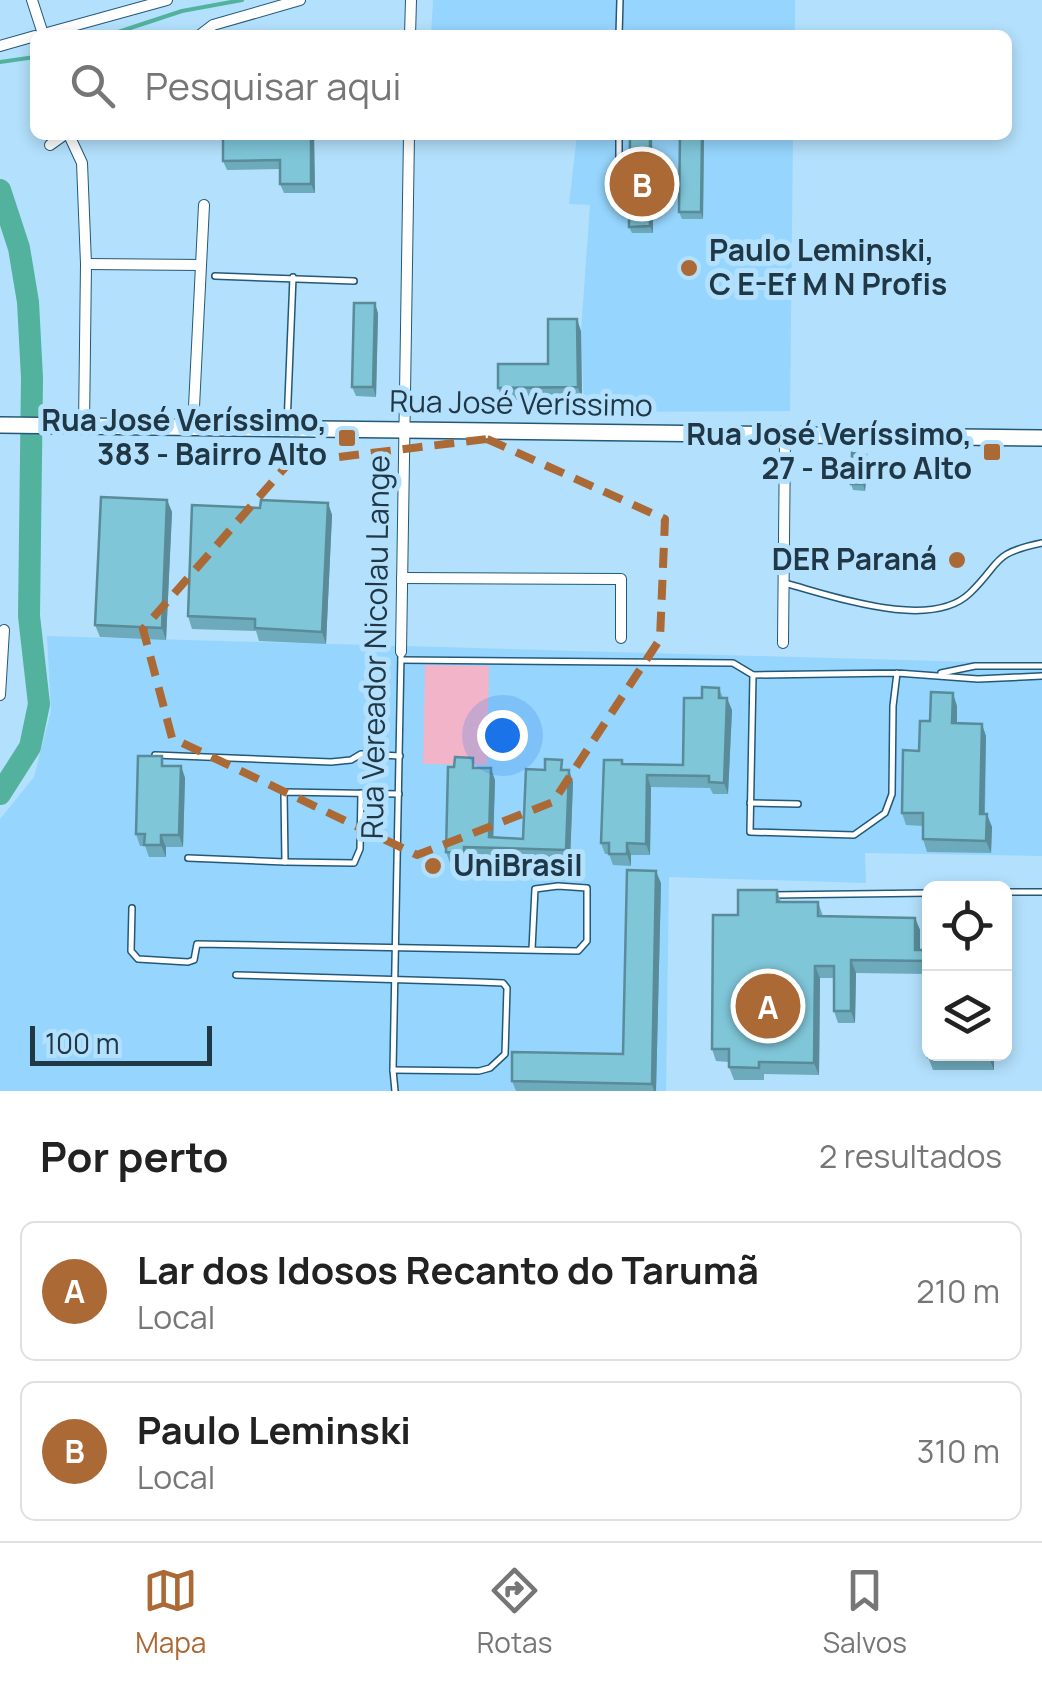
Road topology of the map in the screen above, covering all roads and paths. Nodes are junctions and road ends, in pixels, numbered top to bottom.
1 (32, 0) edge
2 (167, 0) edge
3 (300, 0) edge
4 (411, 0) edge
5 (620, 0) edge
6 (38, 30) edge
7 (57, 30) edge
8 (206, 30) edge
9 (410, 30) edge
10 (619, 30) edge
11 (30, 38) edge
12 (0, 46) edge
13 (58, 140) edge
14 (69, 140) edge
15 (408, 140) edge
16 (619, 140) edge
17 (50, 145) dead end
18 (618, 159) dead end
19 (204, 206) dead end
20 (86, 264) junction
21 (201, 265) junction
22 (214, 276) dead end
23 (293, 277) junction
24 (354, 281) dead end
25 (3, 425) edge
26 (84, 426) junction
27 (193, 427) junction
28 (288, 428) junction
29 (404, 430) junction
30 (785, 436) junction
31 (1042, 438) edge
32 (1042, 543) edge
33 (402, 578) junction
34 (784, 583) junction
35 (4, 630) dead end
36 (621, 638) dead end
37 (784, 643) dead end
38 (401, 656) junction
39 (1042, 666) edge
40 (897, 674) junction
41 (933, 674) junction
42 (753, 675) junction
43 (1042, 676) edge
44 (0, 695) edge
45 (156, 756) edge
46 (400, 756) junction
47 (361, 793) junction
48 (399, 794) junction
49 (750, 803) junction
50 (798, 804) dead end
51 (188, 858) dead end
52 (285, 862) junction
53 (1012, 892) edge
54 (1042, 892) edge
55 (922, 893) edge
56 (756, 896) edge
57 (132, 908) dead end
58 (532, 949) junction
59 (396, 950) junction
60 (236, 974) dead end
61 (394, 980) junction
62 (393, 1070) junction
63 (395, 1091) edge

1 - 6 street
2 - 7 street
3 - 8 street
4 - 9 street
5 - 10 lane
11 - 12 street
13 - 17 street
14 - 20 street
15 - 29 street, Rua Vereador Nicolau Lange
16 - 18 lane
19 - 21 street
20 - 21 street
20 - 26 street
21 - 27 street
22 - 23 lane
23 - 24 lane
23 - 28 lane
25 - 26 street, Rua José Veríssimo
26 - 27 street, Rua José Veríssimo
27 - 28 street, Rua José Veríssimo
28 - 29 street, Rua José Veríssimo
29 - 30 street, Rua José Veríssimo
29 - 33 street, Rua Vereador Nicolau Lange
30 - 31 street, Rua José Veríssimo
30 - 34 street
32 - 34 lane
33 - 36 street
33 - 38 street, Rua Vereador Nicolau Lange
34 - 37 street
35 - 44 street
38 - 42 lane
38 - 46 lane, Rua Vereador Nicolau Lange
39 - 41 lane
40 - 41 lane
40 - 42 lane
40 - 49 lane
41 - 43 lane
42 - 49 lane
45 - 46 lane
46 - 48 lane, Rua Vereador Nicolau Lange
47 - 48 lane
47 - 52 lane
47 - 52 lane
48 - 59 lane, Rua Vereador Nicolau Lange
49 - 50 lane
51 - 52 lane
53 - 54 lane
55 - 56 lane
57 - 59 lane
58 - 58 lane
58 - 59 lane
59 - 61 lane, Rua Vereador Nicolau Lange
60 - 61 lane
61 - 62 lane, Rua Vereador Nicolau Lange
61 - 62 lane
62 - 63 lane, Rua Vereador Nicolau Lange

